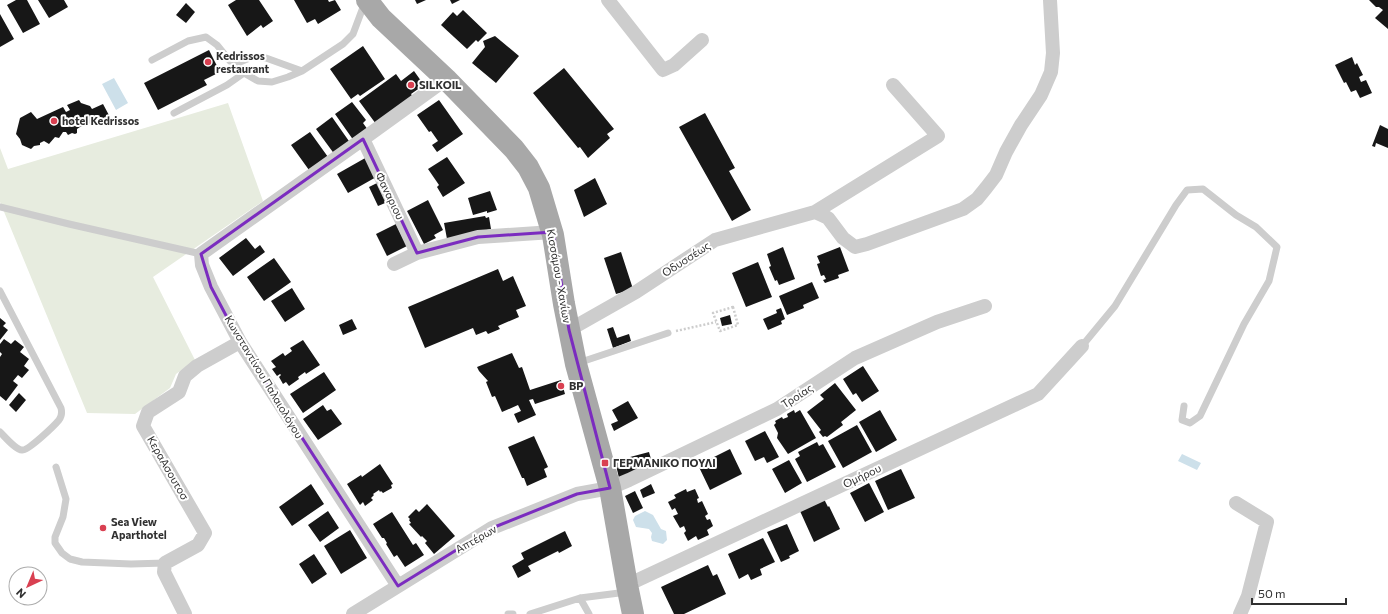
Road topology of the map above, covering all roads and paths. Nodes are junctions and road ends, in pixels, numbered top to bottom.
1 (366, 0) edge
2 (608, 0) edge
3 (1050, 0) edge
4 (702, 40) dead end
5 (152, 60) dead end
6 (235, 62) junction
7 (302, 70) junction
8 (244, 73) junction
9 (446, 79) junction
10 (893, 84) dead end
11 (174, 113) dead end
12 (363, 139) junction
13 (0, 207) edge
14 (815, 212) junction
15 (553, 232) junction
16 (417, 252) junction
17 (201, 254) junction
18 (394, 264) dead end
19 (0, 291) edge
20 (985, 306) dead end
21 (716, 322) junction
22 (569, 330) junction
23 (668, 333) joint
24 (240, 342) junction
25 (1082, 346) joint
26 (576, 364) junction
27 (1184, 406) dead end
28 (0, 432) edge
29 (56, 467) dead end
30 (610, 488) junction
31 (1236, 503) dead end
32 (165, 563) junction
33 (398, 586) junction
34 (628, 589) junction
35 (580, 598) junction
36 (550, 611) edge
37 (185, 614) edge
38 (353, 614) edge
39 (508, 614) edge
40 (512, 614) edge
41 (530, 614) edge
42 (589, 614) edge
43 (633, 614) edge
44 (1240, 614) edge

1 - 7 lane
1 - 9 main road, Κισσάμου - Χανίων
2 - 4 street
3 - 14 street
5 - 6 lane
6 - 7 lane
6 - 8 lane
7 - 8 lane
8 - 11 lane
9 - 12 street
9 - 15 main road, Κισσάμου - Χανίων
10 - 14 street, Οδυσσέως
12 - 16 street, Φαναριου
12 - 17 street
13 - 17 lane
14 - 22 street, Οδυσσέως
15 - 16 street
15 - 22 main road, Κισσάμου - Χανίων
16 - 18 street
17 - 24 street, Κωνσταντίνου Παλαιολόγου
19 - 28 lane
20 - 30 street, Τροίας
21 - 21 path
21 - 23 path
22 - 26 main road, Κισσάμου - Χανίων
23 - 26 lane
24 - 32 street, ΚεραΑσουτοσ
24 - 33 street, Κωνσταντίνου Παλαιολόγου
25 - 27 lane
25 - 34 street, Ομήρου
26 - 30 main road, Κισσάμου - Χανίων
29 - 32 lane
30 - 33 street, Απτέρων
30 - 34 main road, Κισσάμου - Χανίων
31 - 44 street
32 - 37 street
33 - 38 street, Απτέρων
34 - 35 lane
34 - 43 main road, Κισσάμου - Χανίων
35 - 36 lane
35 - 42 lane
36 - 41 lane
39 - 40 lane

